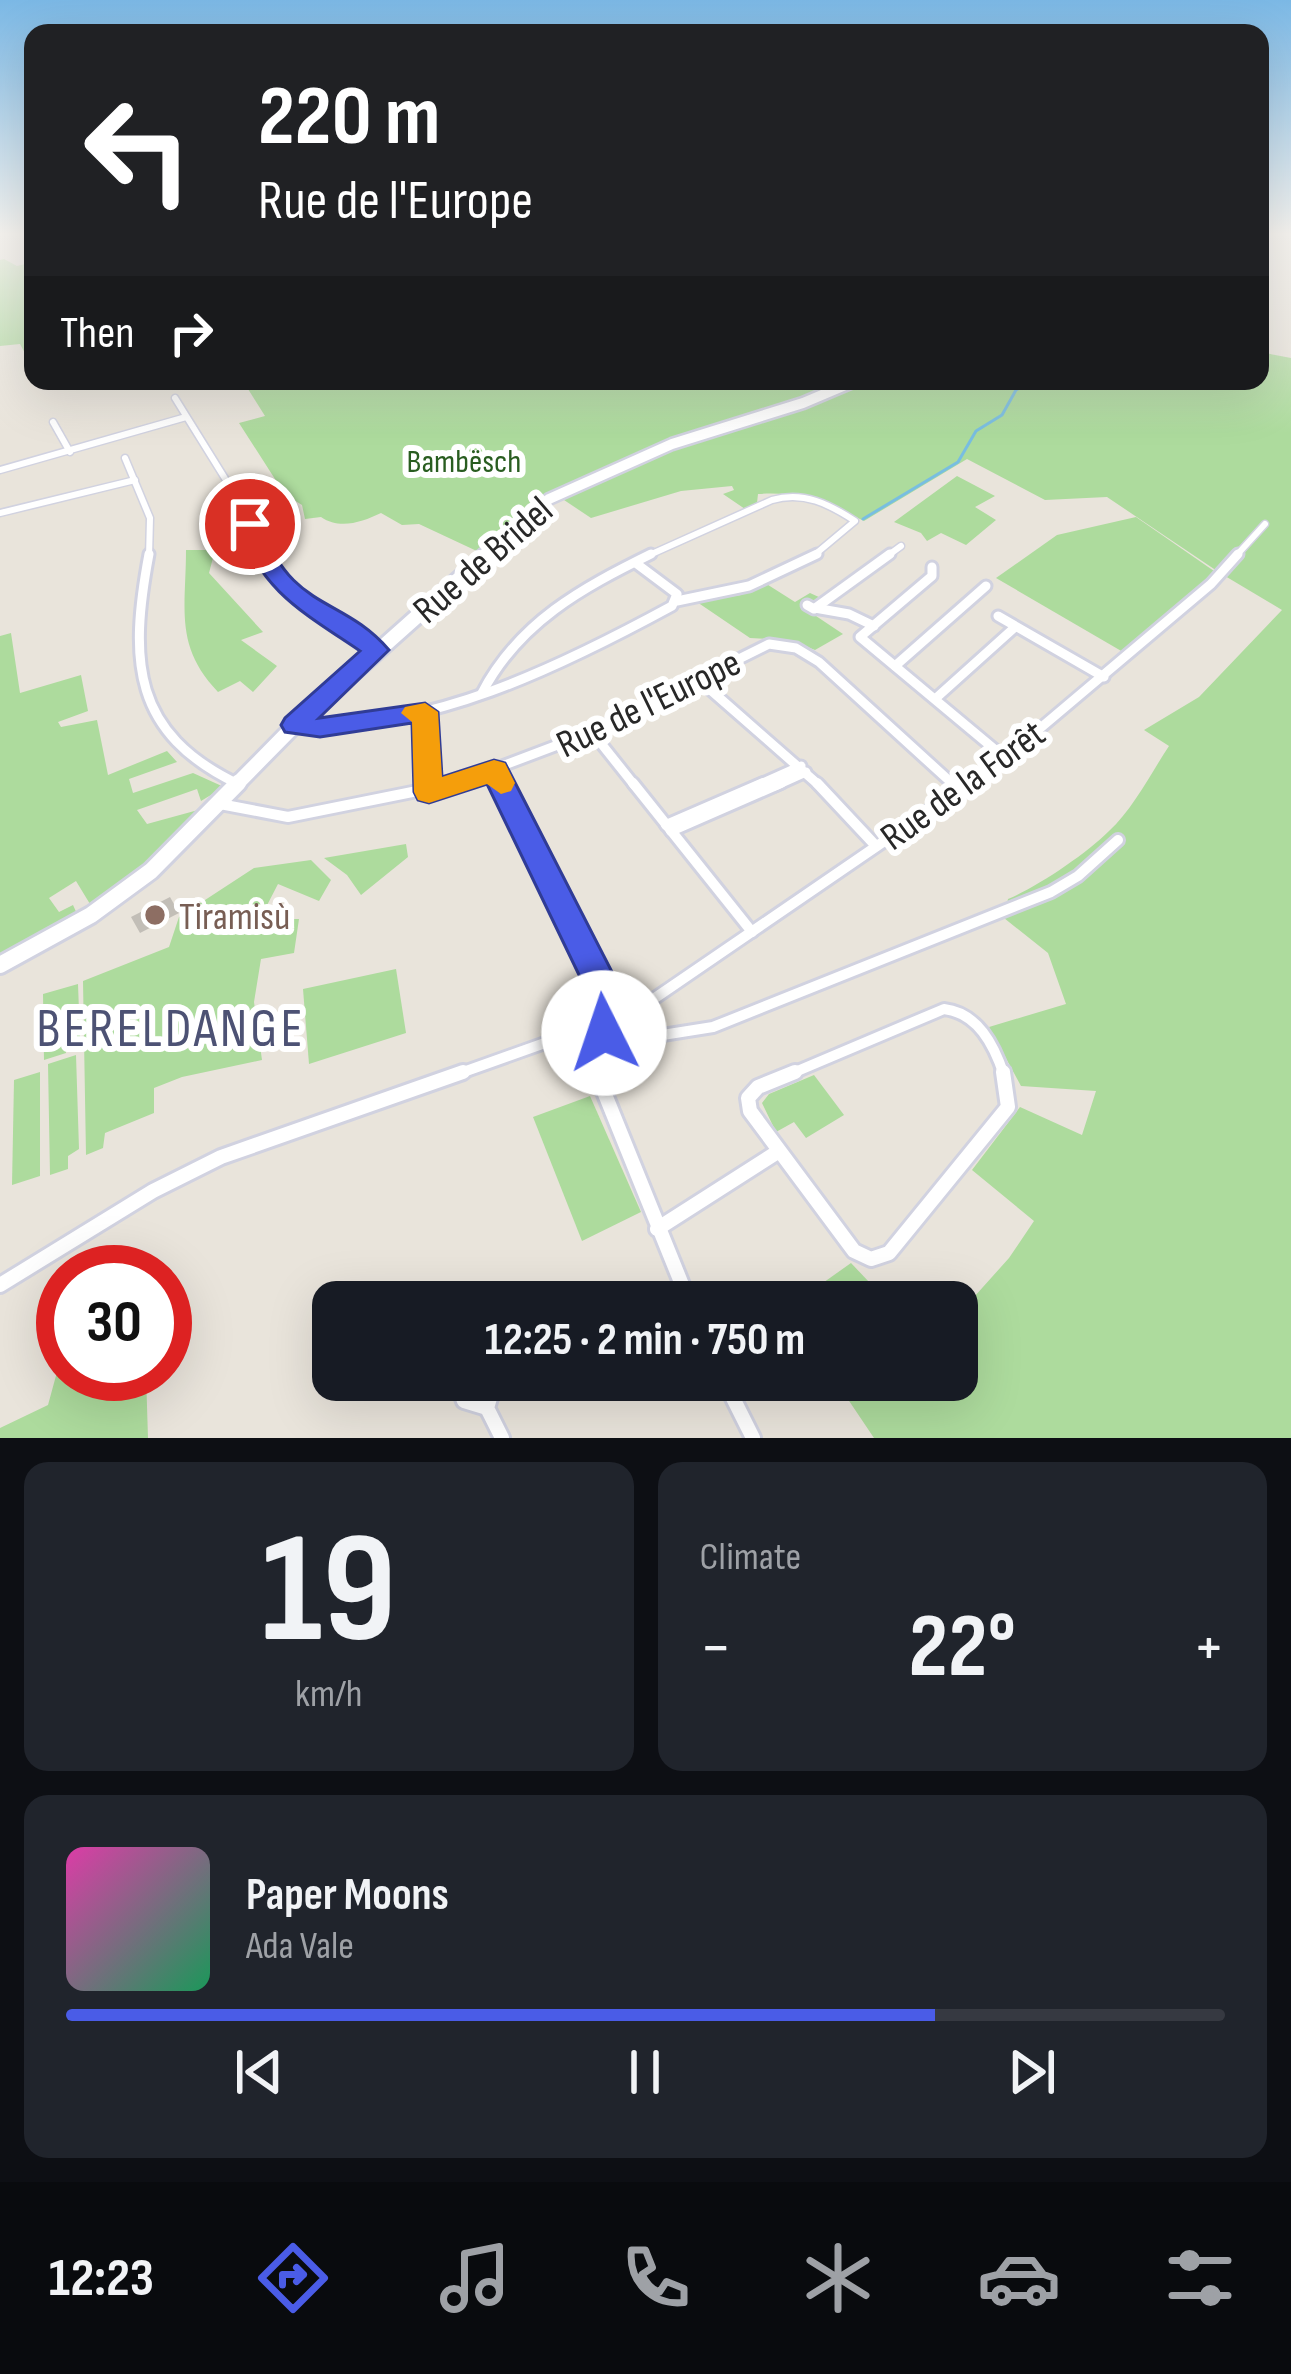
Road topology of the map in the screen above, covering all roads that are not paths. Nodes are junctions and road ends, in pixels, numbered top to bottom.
1 (833, 390) edge
2 (175, 398) dead end
3 (186, 417) junction
4 (52, 422) dead end
5 (70, 452) junction
6 (125, 458) dead end
7 (0, 470) edge
8 (135, 480) junction
9 (0, 513) edge
10 (1265, 524) dead end
11 (901, 546) dead end
12 (637, 564) junction
13 (932, 567) dead end
14 (986, 586) dead end
15 (677, 601) junction
16 (998, 616) dead end
17 (874, 626) junction
18 (1014, 628) junction
19 (376, 650) junction
20 (895, 666) junction
21 (1104, 676) junction
22 (698, 679) junction
23 (482, 693) junction
24 (935, 699) junction
25 (425, 712) junction
26 (295, 725) junction
27 (592, 732) junction
28 (1005, 758) junction
29 (803, 769) junction
30 (494, 770) junction
31 (238, 784) junction
32 (959, 789) junction
33 (429, 792) junction
34 (220, 804) junction
35 (669, 828) junction
36 (1118, 839) dead end
37 (876, 846) junction
38 (752, 932) junction
39 (0, 965) edge
40 (614, 1009) junction
41 (633, 1013) junction
42 (601, 1023) junction
43 (636, 1032) junction
44 (612, 1039) junction
45 (779, 1151) junction
46 (657, 1229) junction
47 (680, 1281) edge
48 (0, 1285) edge
49 (464, 1401) edge
50 (489, 1401) edge
51 (734, 1401) edge
52 (487, 1408) junction
53 (502, 1438) edge
54 (753, 1438) edge

1 - 19 main road, Rue de Bridel
2 - 3 street
3 - 5 street
3 - 19 street
4 - 5 street
5 - 7 street
6 - 8 street
8 - 9 street
8 - 31 street
10 - 21 street, Rue de la Forêt
11 - 17 street
12 - 15 street
12 - 15 street
12 - 23 street
13 - 17 street
14 - 20 street
15 - 23 street
16 - 18 street
17 - 20 street
18 - 21 street
18 - 24 street
19 - 26 main road, Rue de Bridel
20 - 24 street
21 - 28 street, Rue de la Forêt
22 - 27 street, Rue de l'Europe
22 - 29 street
22 - 32 street, Rue de l'Europe
23 - 25 street
24 - 28 street
25 - 26 street
25 - 33 street
26 - 31 main road, Rue de Bridel
27 - 30 street, Rue de l'Europe
27 - 35 street
28 - 32 street, Rue de la Forêt
29 - 35 street
29 - 37 street
30 - 33 street, Rue de l'Europe
30 - 40 street
31 - 34 main road, Rue de Bridel
32 - 37 street, Rue de la Forêt
33 - 34 street, Rue de l'Europe
34 - 39 main road, Rue de Bridel
35 - 38 street
36 - 43 street
37 - 38 street, Rue de la Forêt
38 - 41 street, Rue de la Forêt
40 - 41 street
40 - 42 street
41 - 43 street
42 - 44 street
42 - 48 street
43 - 44 street
44 - 46 street
45 - 45 street
45 - 46 street
46 - 47 street
49 - 52 street
50 - 52 street
51 - 54 street
52 - 53 street

